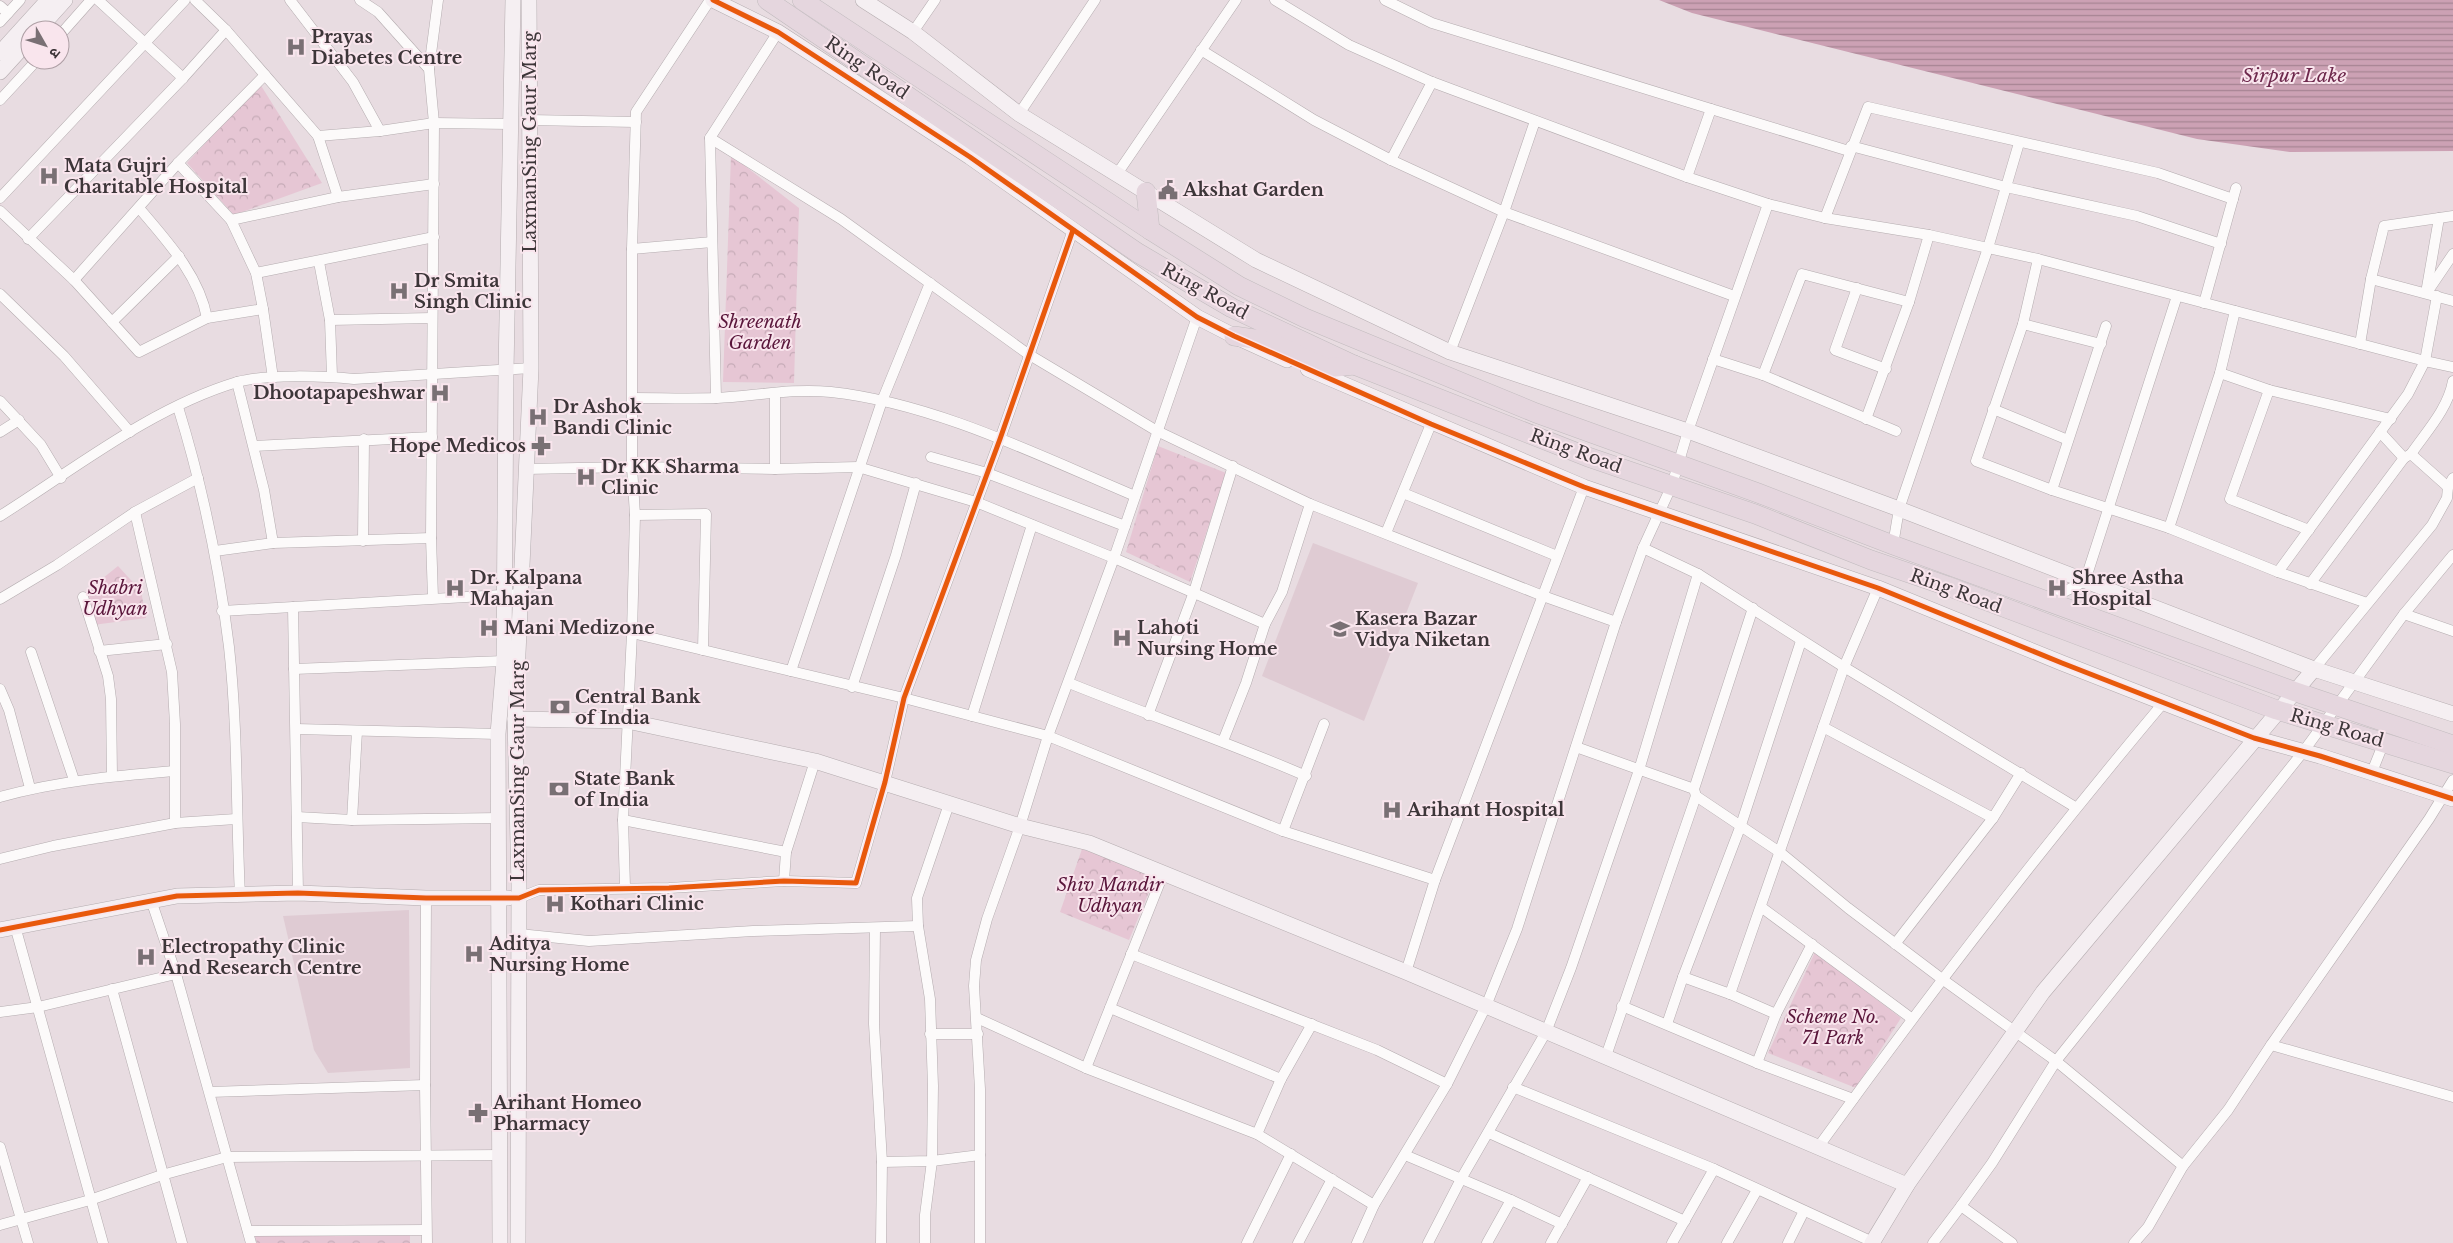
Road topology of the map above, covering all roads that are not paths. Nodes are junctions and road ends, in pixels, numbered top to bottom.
1 (20, 0) edge
2 (48, 0) edge
3 (65, 0) edge
4 (92, 0) edge
5 (98, 0) edge
6 (184, 0) edge
7 (195, 0) edge
8 (290, 0) edge
9 (360, 0) edge
10 (438, 0) edge
11 (513, 0) edge
12 (529, 0) edge
13 (712, 0) edge
14 (767, 0) edge
15 (802, 0) edge
16 (863, 0) edge
17 (935, 0) edge
18 (1095, 0) edge
19 (1236, 0) edge
20 (1275, 0) edge
21 (1384, 0) edge
22 (0, 6) edge
23 (8, 13) junction
24 (47, 20) edge
25 (0, 22) edge
26 (70, 24) edge
27 (226, 30) junction
28 (778, 32) junction
29 (913, 32) junction
30 (144, 44) junction
31 (20, 50) edge
32 (1201, 50) junction
33 (0, 53) edge
34 (429, 69) junction
35 (28, 70) edge
36 (0, 72) edge
37 (265, 75) junction
38 (183, 78) junction
39 (1432, 82) junction
40 (0, 100) edge
41 (1711, 109) junction
42 (1019, 114) junction
43 (529, 120) junction
44 (1535, 121) junction
45 (636, 122) junction
46 (434, 123) junction
47 (511, 124) junction
48 (380, 131) junction
49 (318, 136) junction
50 (710, 138) junction
51 (2020, 143) junction
52 (1850, 149) junction
53 (1391, 160) junction
54 (178, 163) junction
55 (1117, 174) junction
56 (1686, 177) junction
57 (434, 184) junction
58 (2006, 186) junction
59 (2236, 188) dead end
60 (1146, 192) junction
61 (338, 197) junction
62 (0, 198) edge
63 (2233, 200) junction
64 (1768, 204) junction
65 (139, 208) junction
66 (0, 211) edge
67 (1504, 212) junction
68 (2453, 216) edge
69 (1825, 218) junction
70 (2439, 218) junction
71 (231, 220) junction
72 (1073, 230) junction
73 (1150, 230) junction
74 (1929, 235) junction
75 (434, 237) junction
76 (28, 239) junction
77 (712, 242) junction
78 (2221, 244) junction
79 (1988, 248) junction
80 (632, 249) junction
81 (2453, 254) edge
82 (179, 256) junction
83 (2038, 259) junction
84 (319, 262) junction
85 (256, 273) junction
86 (2371, 279) junction
87 (74, 280) junction
88 (930, 283) junction
89 (1857, 288) junction
90 (0, 294) edge
91 (2426, 294) junction
92 (1734, 296) junction
93 (2177, 296) junction
94 (2437, 296) junction
95 (2453, 301) edge
96 (1909, 302) junction
97 (2204, 303) junction
98 (263, 309) junction
99 (2235, 311) junction
100 (1197, 317) junction
101 (207, 318) junction
102 (432, 318) junction
103 (330, 320) junction
104 (112, 322) junction
105 (2023, 324) junction
106 (2106, 326) dead end
107 (1234, 336) junction
108 (2101, 344) junction
109 (2360, 344) junction
110 (1450, 352) junction
111 (1028, 354) junction
112 (1713, 359) junction
113 (2425, 361) junction
114 (1354, 365) junction
115 (2453, 367) edge
116 (531, 368) junction
117 (1886, 369) junction
118 (506, 371) junction
119 (2220, 373) junction
120 (1763, 375) junction
121 (332, 376) junction
122 (434, 376) junction
123 (273, 378) junction
124 (2453, 381) edge
125 (237, 382) junction
126 (2269, 390) junction
127 (775, 393) junction
128 (633, 398) junction
129 (716, 398) junction
130 (882, 401) junction
131 (0, 402) edge
132 (178, 406) junction
133 (1993, 410) junction
134 (1866, 419) junction
135 (2391, 419) junction
136 (19, 420) junction
137 (1432, 424) junction
138 (1157, 431) junction
139 (1688, 431) junction
140 (1896, 431) dead end
141 (0, 432) edge
142 (130, 432) junction
143 (2380, 432) junction
144 (432, 437) junction
145 (1000, 439) junction
146 (364, 440) junction
147 (2068, 440) junction
148 (254, 446) junction
149 (2407, 456) junction
150 (932, 457) dead end
151 (1679, 464) junction
152 (632, 466) junction
153 (1233, 466) junction
154 (858, 467) junction
155 (524, 469) junction
156 (775, 469) junction
157 (987, 473) junction
158 (61, 478) junction
159 (198, 478) junction
160 (916, 483) junction
161 (2450, 483) edge
162 (1672, 485) junction
163 (1584, 487) junction
164 (2052, 490) junction
165 (1403, 493) junction
166 (1135, 496) junction
167 (976, 502) junction
168 (1310, 504) junction
169 (2107, 508) junction
170 (1899, 509) junction
171 (135, 512) junction
172 (1660, 512) junction
173 (635, 515) junction
174 (0, 516) edge
175 (1032, 525) junction
176 (1125, 526) junction
177 (2169, 528) junction
178 (2309, 530) junction
179 (1386, 533) junction
180 (431, 538) junction
181 (363, 541) junction
182 (273, 543) junction
183 (1893, 545) junction
184 (1643, 548) junction
185 (215, 552) junction
186 (2453, 555) edge
187 (1557, 556) junction
188 (1114, 558) junction
189 (2278, 572) junction
190 (1698, 574) junction
191 (2085, 581) junction
192 (2310, 584) junction
193 (1878, 588) junction
194 (1194, 592) junction
195 (512, 594) junction
196 (1543, 596) junction
197 (83, 597) dead end
198 (433, 598) junction
199 (0, 599) edge
200 (2048, 600) junction
201 (2367, 603) junction
202 (293, 607) junction
203 (1753, 608) junction
204 (222, 611) junction
205 (2404, 614) junction
206 (1616, 622) junction
207 (1265, 624) junction
208 (2453, 631) edge
209 (632, 633) junction
210 (1801, 641) junction
211 (167, 644) junction
212 (703, 650) junction
213 (100, 651) junction
214 (31, 652) dead end
215 (504, 661) junction
216 (1844, 667) junction
217 (294, 668) junction
218 (2314, 669) junction
219 (791, 670) junction
220 (1069, 683) junction
221 (2352, 683) junction
222 (852, 687) junction
223 (0, 689) edge
224 (2293, 691) junction
225 (904, 698) junction
226 (2164, 702) junction
227 (2337, 705) junction
228 (2277, 710) junction
229 (1148, 714) junction
230 (2453, 714) edge
231 (972, 716) junction
232 (515, 719) junction
233 (627, 722) junction
234 (1324, 724) dead end
235 (2323, 725) junction
236 (1823, 727) junction
237 (296, 729) junction
238 (357, 731) junction
239 (498, 734) junction
240 (1048, 736) junction
241 (2254, 738) junction
242 (1223, 740) junction
243 (2384, 742) junction
244 (2453, 745) edge
245 (1576, 747) junction
246 (2303, 752) junction
247 (815, 761) junction
248 (2453, 764) edge
249 (1639, 770) junction
250 (174, 771) junction
251 (2372, 772) junction
252 (2021, 773) junction
253 (112, 776) junction
254 (1306, 776) junction
255 (74, 780) junction
256 (2453, 780) edge
257 (885, 782) junction
258 (30, 788) junction
259 (1695, 792) junction
260 (0, 797) edge
261 (2448, 797) edge
262 (949, 804) junction
263 (2075, 807) junction
264 (297, 817) junction
265 (498, 818) junction
266 (1992, 818) junction
267 (236, 819) junction
268 (352, 820) junction
269 (623, 820) junction
270 (175, 823) junction
271 (1741, 825) junction
272 (1020, 826) junction
273 (1284, 831) junction
274 (786, 852) junction
275 (1780, 853) junction
276 (0, 859) edge
277 (1164, 872) junction
278 (1435, 880) junction
279 (784, 881) junction
280 (626, 887) junction
281 (298, 893) junction
282 (240, 896) junction
283 (426, 898) junction
284 (498, 898) junction
285 (520, 898) junction
286 (150, 900) junction
287 (1761, 907) junction
288 (15, 926) junction
289 (918, 926) junction
290 (875, 928) junction
291 (0, 930) edge
292 (519, 934) junction
293 (1812, 944) junction
294 (1895, 944) junction
295 (1131, 954) junction
296 (1406, 972) junction
297 (176, 974) junction
298 (1683, 977) junction
299 (1942, 979) junction
300 (112, 989) junction
301 (1730, 994) junction
302 (38, 1006) junction
303 (1486, 1006) junction
304 (1622, 1006) junction
305 (1110, 1008) junction
306 (0, 1012) edge
307 (1776, 1014) junction
308 (977, 1018) junction
309 (1911, 1018) junction
310 (1312, 1024) junction
311 (1668, 1024) junction
312 (1546, 1032) junction
313 (2016, 1032) junction
314 (930, 1034) junction
315 (978, 1034) junction
316 (2271, 1045) junction
317 (1606, 1056) junction
318 (2056, 1061) junction
319 (1757, 1063) junction
320 (1086, 1068) junction
321 (1282, 1079) junction
322 (1446, 1084) junction
323 (425, 1085) junction
324 (1513, 1087) junction
325 (210, 1092) junction
326 (2453, 1097) edge
327 (1853, 1099) junction
328 (1488, 1133) junction
329 (1257, 1134) junction
330 (1819, 1146) junction
331 (0, 1147) edge
332 (980, 1154) junction
333 (1291, 1154) junction
334 (500, 1155) junction
335 (1405, 1155) junction
336 (426, 1156) junction
337 (227, 1157) junction
338 (882, 1162) junction
339 (932, 1162) junction
340 (2183, 1166) junction
341 (1714, 1169) junction
342 (162, 1175) junction
343 (1588, 1177) junction
344 (1332, 1179) junction
345 (1461, 1179) junction
346 (1907, 1185) junction
347 (1757, 1190) junction
348 (90, 1200) junction
349 (1511, 1200) junction
350 (1374, 1205) junction
351 (1961, 1206) junction
352 (1804, 1210) junction
353 (20, 1219) junction
354 (1684, 1221) junction
355 (1562, 1224) junction
356 (0, 1225) edge
357 (426, 1230) junction
358 (248, 1231) junction
359 (28, 1243) edge
360 (103, 1243) edge
361 (182, 1243) edge
362 (251, 1243) edge
363 (427, 1243) edge
364 (500, 1243) edge
365 (518, 1243) edge
366 (881, 1243) edge
367 (925, 1243) edge
368 (980, 1243) edge
369 (1247, 1243) edge
370 (1298, 1243) edge
371 (1357, 1243) edge
372 (1428, 1243) edge
373 (1487, 1243) edge
374 (1551, 1243) edge
375 (1672, 1243) edge
376 (1727, 1243) edge
377 (1788, 1243) edge
378 (1873, 1243) edge
379 (1933, 1243) edge
380 (2012, 1243) edge
381 (2134, 1243) edge

1 - 23 street
2 - 33 street
3 - 24 street
4 - 26 street
5 - 30 street
6 - 30 street
7 - 27 street
8 - 48 street
9 - 34 street
10 - 34 street
11 - 47 street, LaxmanSing Gaur Marg
12 - 43 street, LaxmanSing Gaur Marg
13 - 28 street
13 - 45 street
14 - 114 highway, Ring Road
15 - 73 highway, Ring Road
16 - 29 street
17 - 29 street
18 - 42 street
19 - 32 street
20 - 39 street
21 - 41 street
22 - 23 street
23 - 25 street
27 - 37 street
27 - 38 street
28 - 50 street
28 - 72 street
29 - 42 street
30 - 38 street
30 - 62 street
31 - 36 street
32 - 53 street
32 - 55 street
34 - 46 street
35 - 40 street
37 - 49 street
37 - 54 street
38 - 76 street
39 - 44 street
39 - 53 street
41 - 52 street
41 - 56 street
42 - 55 street
43 - 45 street
43 - 116 street, LaxmanSing Gaur Marg
44 - 56 street
44 - 67 street
45 - 80 street
46 - 47 street
46 - 48 street
46 - 57 street
47 - 118 street, LaxmanSing Gaur Marg
48 - 49 street
49 - 61 street
50 - 77 street
50 - 88 street
51 - 52 street
51 - 58 street
51 - 63 street
52 - 58 street
52 - 69 street
53 - 67 street
54 - 65 street
54 - 71 street
55 - 60 street
56 - 64 street
57 - 61 street
57 - 75 street
58 - 78 street
58 - 79 street
59 - 63 street
60 - 73 highway
60 - 110 street
61 - 71 street
63 - 78 street
64 - 69 street
64 - 92 street
65 - 82 street
65 - 87 street
66 - 76 street
67 - 92 street
67 - 110 street
68 - 70 street
69 - 74 street
70 - 86 street
70 - 91 street
71 - 85 street
72 - 100 street
72 - 111 street
73 - 151 highway, Ring Road
74 - 79 street
74 - 96 street
75 - 84 street
75 - 102 street
76 - 87 street
77 - 80 street
77 - 129 street
78 - 97 street
79 - 83 street
79 - 170 street
80 - 128 street
81 - 91 street
82 - 101 street
82 - 104 street
83 - 93 street
83 - 105 street
84 - 85 street
84 - 103 street
85 - 98 street
86 - 91 street
86 - 109 street
87 - 104 street
88 - 111 street
88 - 130 street
89 - 96 street
89 - 117 street
89 - 120 street
90 - 142 street
91 - 94 street
92 - 112 street
93 - 97 street
93 - 169 street
94 - 95 street
94 - 113 street
96 - 117 street
97 - 99 street
98 - 101 street
98 - 123 street
99 - 109 street
99 - 119 street
100 - 107 street
100 - 138 street
101 - 104 street
102 - 103 street
102 - 122 street
103 - 121 street
105 - 108 street
105 - 133 street
106 - 108 street
107 - 114 highway
107 - 137 street
108 - 147 street
109 - 113 street
110 - 139 street
111 - 138 street
111 - 145 street
112 - 120 street
112 - 139 street
113 - 115 street
113 - 135 street
114 - 162 highway, Ring Road
116 - 118 street
116 - 155 street, LaxmanSing Gaur Marg
117 - 134 street
118 - 122 street
118 - 195 street, LaxmanSing Gaur Marg
119 - 126 street
119 - 177 street
120 - 134 street
121 - 122 street
121 - 123 street
122 - 144 street
123 - 125 street
124 - 149 street
125 - 132 street
125 - 148 street
126 - 135 street
126 - 178 street
127 - 129 street
127 - 130 street
127 - 156 street
128 - 129 street
128 - 152 street
130 - 145 street
130 - 154 street
131 - 136 street
132 - 142 street
132 - 159 street
133 - 147 street
133 - 164 street
134 - 140 street
135 - 143 street
136 - 141 street
136 - 158 street
137 - 163 street
137 - 165 street
138 - 153 street
138 - 166 street
139 - 151 street
139 - 170 street
142 - 158 street
143 - 149 street
143 - 178 street
144 - 146 street
144 - 180 street
145 - 157 street
145 - 166 street
146 - 148 street
146 - 181 street
147 - 164 street
148 - 182 street
149 - 161 street
149 - 192 street
150 - 157 street
151 - 162 street
151 - 183 highway, Ring Road
152 - 155 street
152 - 156 street
152 - 173 street
153 - 168 street
153 - 194 street
154 - 156 street
154 - 160 street
154 - 219 street
155 - 195 street, LaxmanSing Gaur Marg
157 - 167 street
157 - 176 street
158 - 174 street
159 - 171 street
159 - 185 street
160 - 167 street
160 - 222 street
161 - 201 street
162 - 172 street
162 - 228 highway, Ring Road
163 - 172 street
163 - 187 street
164 - 169 street
165 - 179 street
165 - 187 street
166 - 176 street
167 - 175 street
167 - 225 street
168 - 179 street
168 - 207 street
169 - 177 street
169 - 191 street
170 - 183 street
170 - 191 street
171 - 199 street
171 - 211 street
172 - 184 street
172 - 193 street
173 - 209 street
173 - 212 street
175 - 188 street
175 - 231 street
176 - 188 street
177 - 189 street
178 - 189 street
179 - 196 street
180 - 181 street
180 - 198 street
181 - 182 street
182 - 185 street
183 - 200 highway, Ring Road
184 - 190 street
184 - 206 street
185 - 204 street
186 - 205 street
187 - 196 street
188 - 194 street
188 - 220 street
189 - 192 street
190 - 203 street
190 - 249 street
191 - 200 street
191 - 218 street
192 - 201 street
193 - 216 street
193 - 226 street
194 - 207 street
194 - 229 street
195 - 198 street
195 - 215 street, LaxmanSing Gaur Marg
195 - 232 street, LaxmanSing Gaur Marg
196 - 206 street
196 - 278 street
197 - 213 street
198 - 202 street
200 - 224 highway, Ring Road
201 - 218 street
202 - 204 street
202 - 217 street
203 - 210 street
203 - 259 street
204 - 267 street
205 - 208 street
205 - 221 street
206 - 245 street
207 - 242 street
209 - 212 street
209 - 233 street
210 - 216 street
210 - 271 street
211 - 213 street
211 - 250 street
212 - 219 street
213 - 253 street
214 - 255 street
215 - 217 street
215 - 239 street, LaxmanSing Gaur Marg
216 - 236 street
216 - 252 street
217 - 237 street
218 - 221 street
218 - 224 street
219 - 222 street
220 - 229 street
220 - 240 street
221 - 227 street
221 - 230 street
222 - 225 street
223 - 258 street
224 - 227 highway, Ring Road
224 - 228 street
225 - 231 street
225 - 257 street
226 - 241 street
226 - 263 street
227 - 235 street
227 - 244 highway, Ring Road
228 - 235 highway, Ring Road
228 - 241 street
229 - 242 street
231 - 240 street
232 - 233 street
232 - 285 street, LaxmanSing Gaur Marg
233 - 247 street
233 - 269 street
234 - 254 street
235 - 243 highway, Ring Road
235 - 246 street
236 - 266 street
236 - 275 street
237 - 238 street
237 - 264 street
238 - 239 street
238 - 268 street
239 - 265 street, LaxmanSing Gaur Marg
240 - 272 street
240 - 273 street
241 - 246 street
241 - 313 street
242 - 254 street
243 - 248 highway, Ring Road
243 - 251 street
245 - 249 street
245 - 303 street
246 - 251 street
246 - 318 street
247 - 257 street
247 - 274 street
249 - 259 street
249 - 312 street
250 - 253 street
250 - 270 street
251 - 261 street
252 - 263 street
252 - 266 street
253 - 255 street
254 - 273 street
255 - 258 street
256 - 261 street
257 - 262 street
257 - 279 street
258 - 260 street
259 - 271 street
259 - 304 street
261 - 316 street
262 - 272 street
262 - 289 street
263 - 299 street
264 - 268 street
264 - 281 street
265 - 268 street
265 - 284 street, LaxmanSing Gaur Marg
266 - 294 street
267 - 270 street
267 - 282 street
269 - 274 street
269 - 280 street
270 - 276 street
271 - 275 street
271 - 298 street
272 - 277 street
272 - 308 street
273 - 278 street
274 - 279 street
275 - 287 street
275 - 294 street
277 - 295 street
277 - 296 street
278 - 296 street
279 - 280 street
280 - 285 street
281 - 282 street
281 - 283 street
282 - 286 street
283 - 284 street
283 - 323 street
284 - 285 street
284 - 334 street, LaxmanSing Gaur Marg
285 - 292 street, LaxmanSing Gaur Marg
286 - 288 street
286 - 297 street
287 - 293 street
287 - 301 street
288 - 291 street
288 - 302 street
289 - 290 street
289 - 314 street
290 - 292 street
290 - 338 street
292 - 365 street, LaxmanSing Gaur Marg
293 - 307 street
293 - 309 street
294 - 299 street
295 - 305 street
295 - 310 street
296 - 303 street
297 - 300 street
297 - 325 street
298 - 301 street
298 - 311 street
299 - 309 street
299 - 313 street
300 - 302 street
300 - 342 street
301 - 307 street
302 - 306 street
302 - 348 street
303 - 312 street
303 - 322 street
304 - 311 street
304 - 317 street
305 - 320 street
305 - 321 street
307 - 319 street
308 - 315 street
308 - 320 street
309 - 327 street
310 - 321 street
310 - 322 street
311 - 319 street
312 - 317 street
312 - 324 street
313 - 318 street
313 - 346 street
314 - 315 street
314 - 339 street
315 - 332 street
316 - 326 street
316 - 340 street
317 - 330 street
318 - 340 street
318 - 351 street
319 - 327 street
320 - 329 street
321 - 329 street
322 - 335 street
323 - 325 street
323 - 336 street
324 - 328 street
324 - 341 street
325 - 337 street
327 - 330 street
328 - 343 street
328 - 345 street
329 - 333 street
330 - 346 street
331 - 353 street
332 - 339 street
332 - 368 street
333 - 344 street
333 - 369 street
334 - 336 street
334 - 364 street, LaxmanSing Gaur Marg
335 - 345 street
335 - 350 street
336 - 337 street
336 - 357 street
337 - 342 street
337 - 358 street
338 - 339 street
338 - 366 street
339 - 367 street
340 - 381 street
341 - 347 street
341 - 354 street
342 - 348 street
342 - 361 street
343 - 354 street
343 - 355 street
344 - 350 street
344 - 370 street
345 - 349 street
345 - 372 street
346 - 378 street
347 - 352 street
347 - 376 street
348 - 353 street
348 - 360 street
349 - 355 street
349 - 373 street
350 - 371 street
351 - 379 street
351 - 380 street
352 - 377 street
352 - 378 street
353 - 356 street
353 - 359 street
354 - 375 street
355 - 374 street
357 - 358 street
357 - 363 street
358 - 362 street

